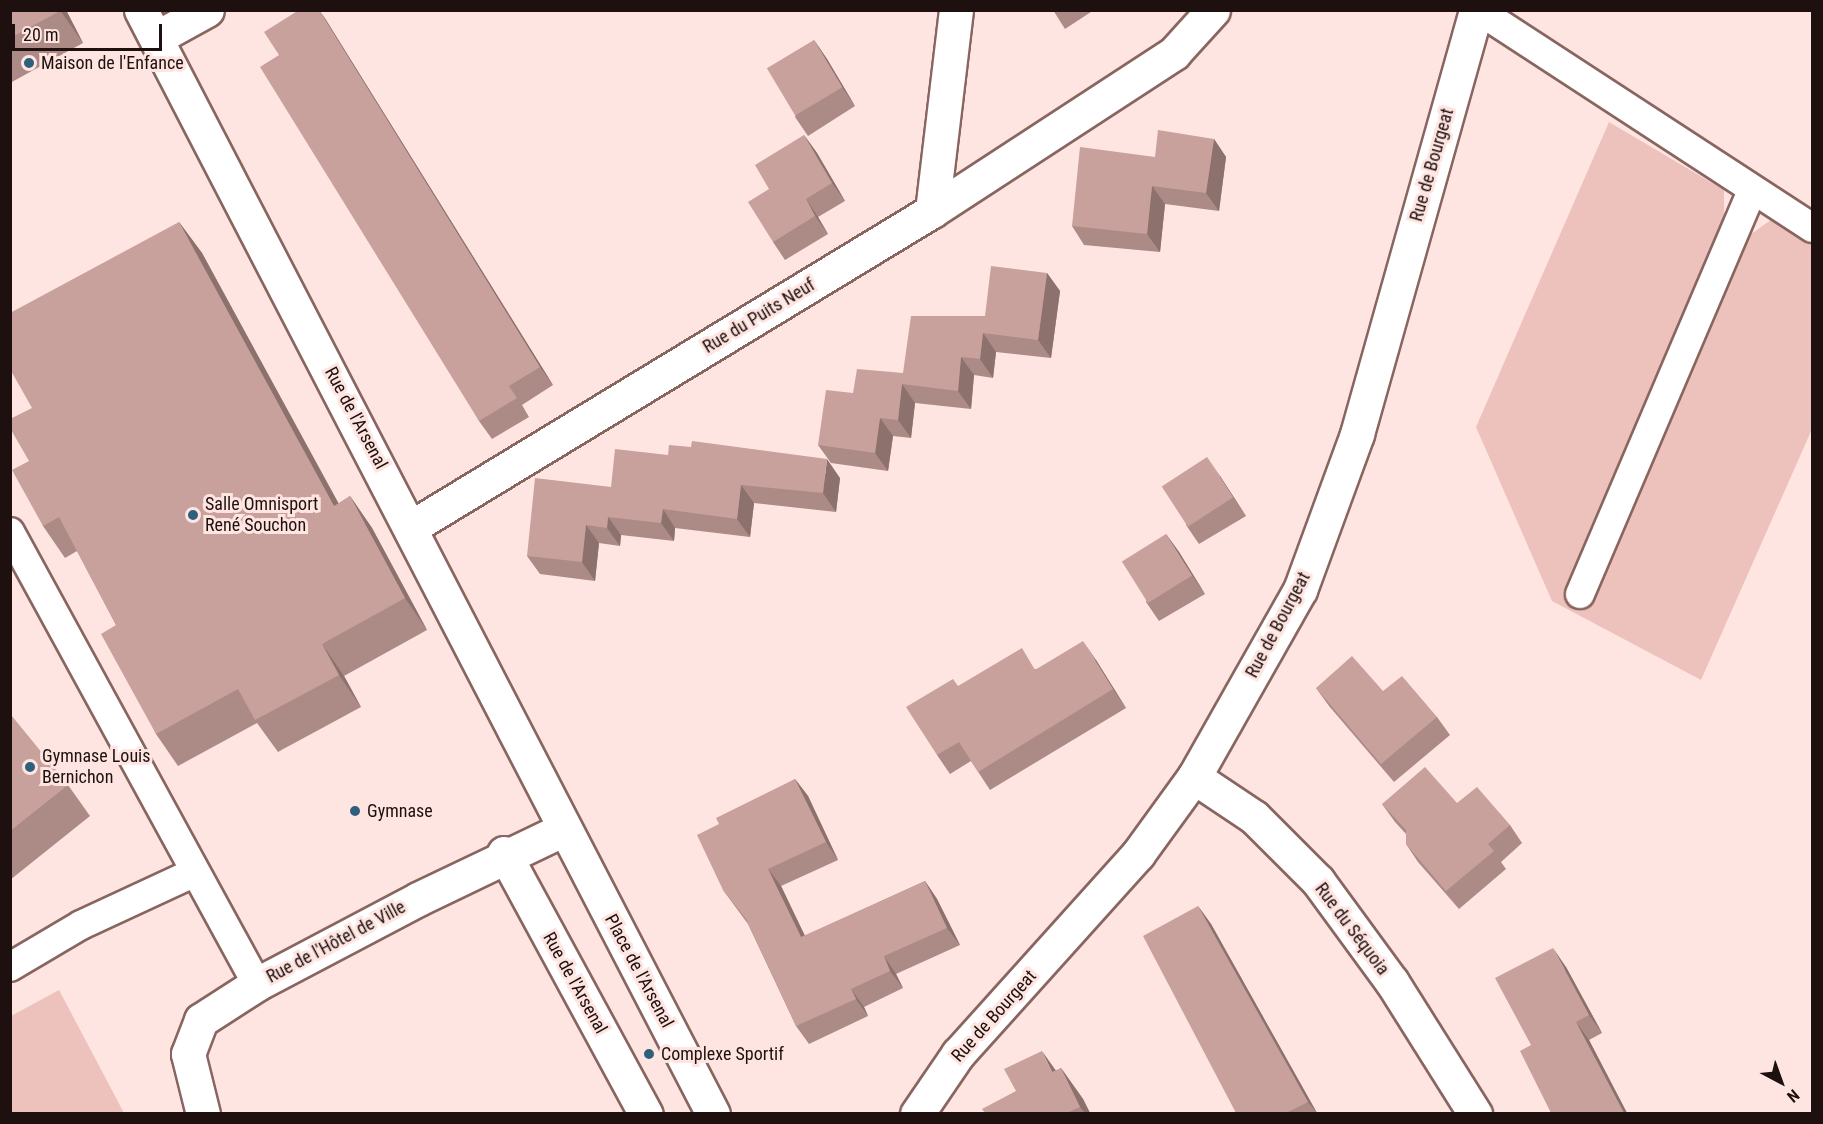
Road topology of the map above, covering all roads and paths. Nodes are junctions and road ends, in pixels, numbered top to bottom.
1 (207, 10) edge
2 (956, 10) edge
3 (1213, 10) edge
4 (1477, 10) edge
5 (148, 24) edge
6 (1752, 191) junction
7 (932, 211) junction
8 (1812, 228) edge
9 (413, 526) junction
10 (10, 532) edge
11 (1580, 594) dead end
12 (1194, 777) junction
13 (564, 829) junction
14 (504, 853) junction
15 (193, 873) junction
16 (10, 967) edge
17 (256, 984) junction
18 (203, 1113) edge
19 (646, 1113) edge
20 (713, 1113) edge
21 (917, 1113) edge
22 (1474, 1113) edge

1 - 5 street
2 - 7 street
3 - 7 street, Rue du Puits Neuf
4 - 6 lane
4 - 12 street, Rue de Bourgeat
5 - 9 street, Rue de l'Arsenal
6 - 8 lane
6 - 11 lane
7 - 9 street, Rue du Puits Neuf
9 - 13 street, Rue de l'Arsenal
10 - 15 lane
12 - 21 street, Rue de Bourgeat
12 - 22 street, Rue du Séquoia
13 - 14 street, Rue de l'Hôtel de Ville
13 - 20 street, Place de l'Arsenal
14 - 17 street, Rue de l'Hôtel de Ville
14 - 19 street, Rue de l'Arsenal
15 - 16 lane
15 - 17 lane
17 - 18 street, Rue de l'Hôtel de Ville

